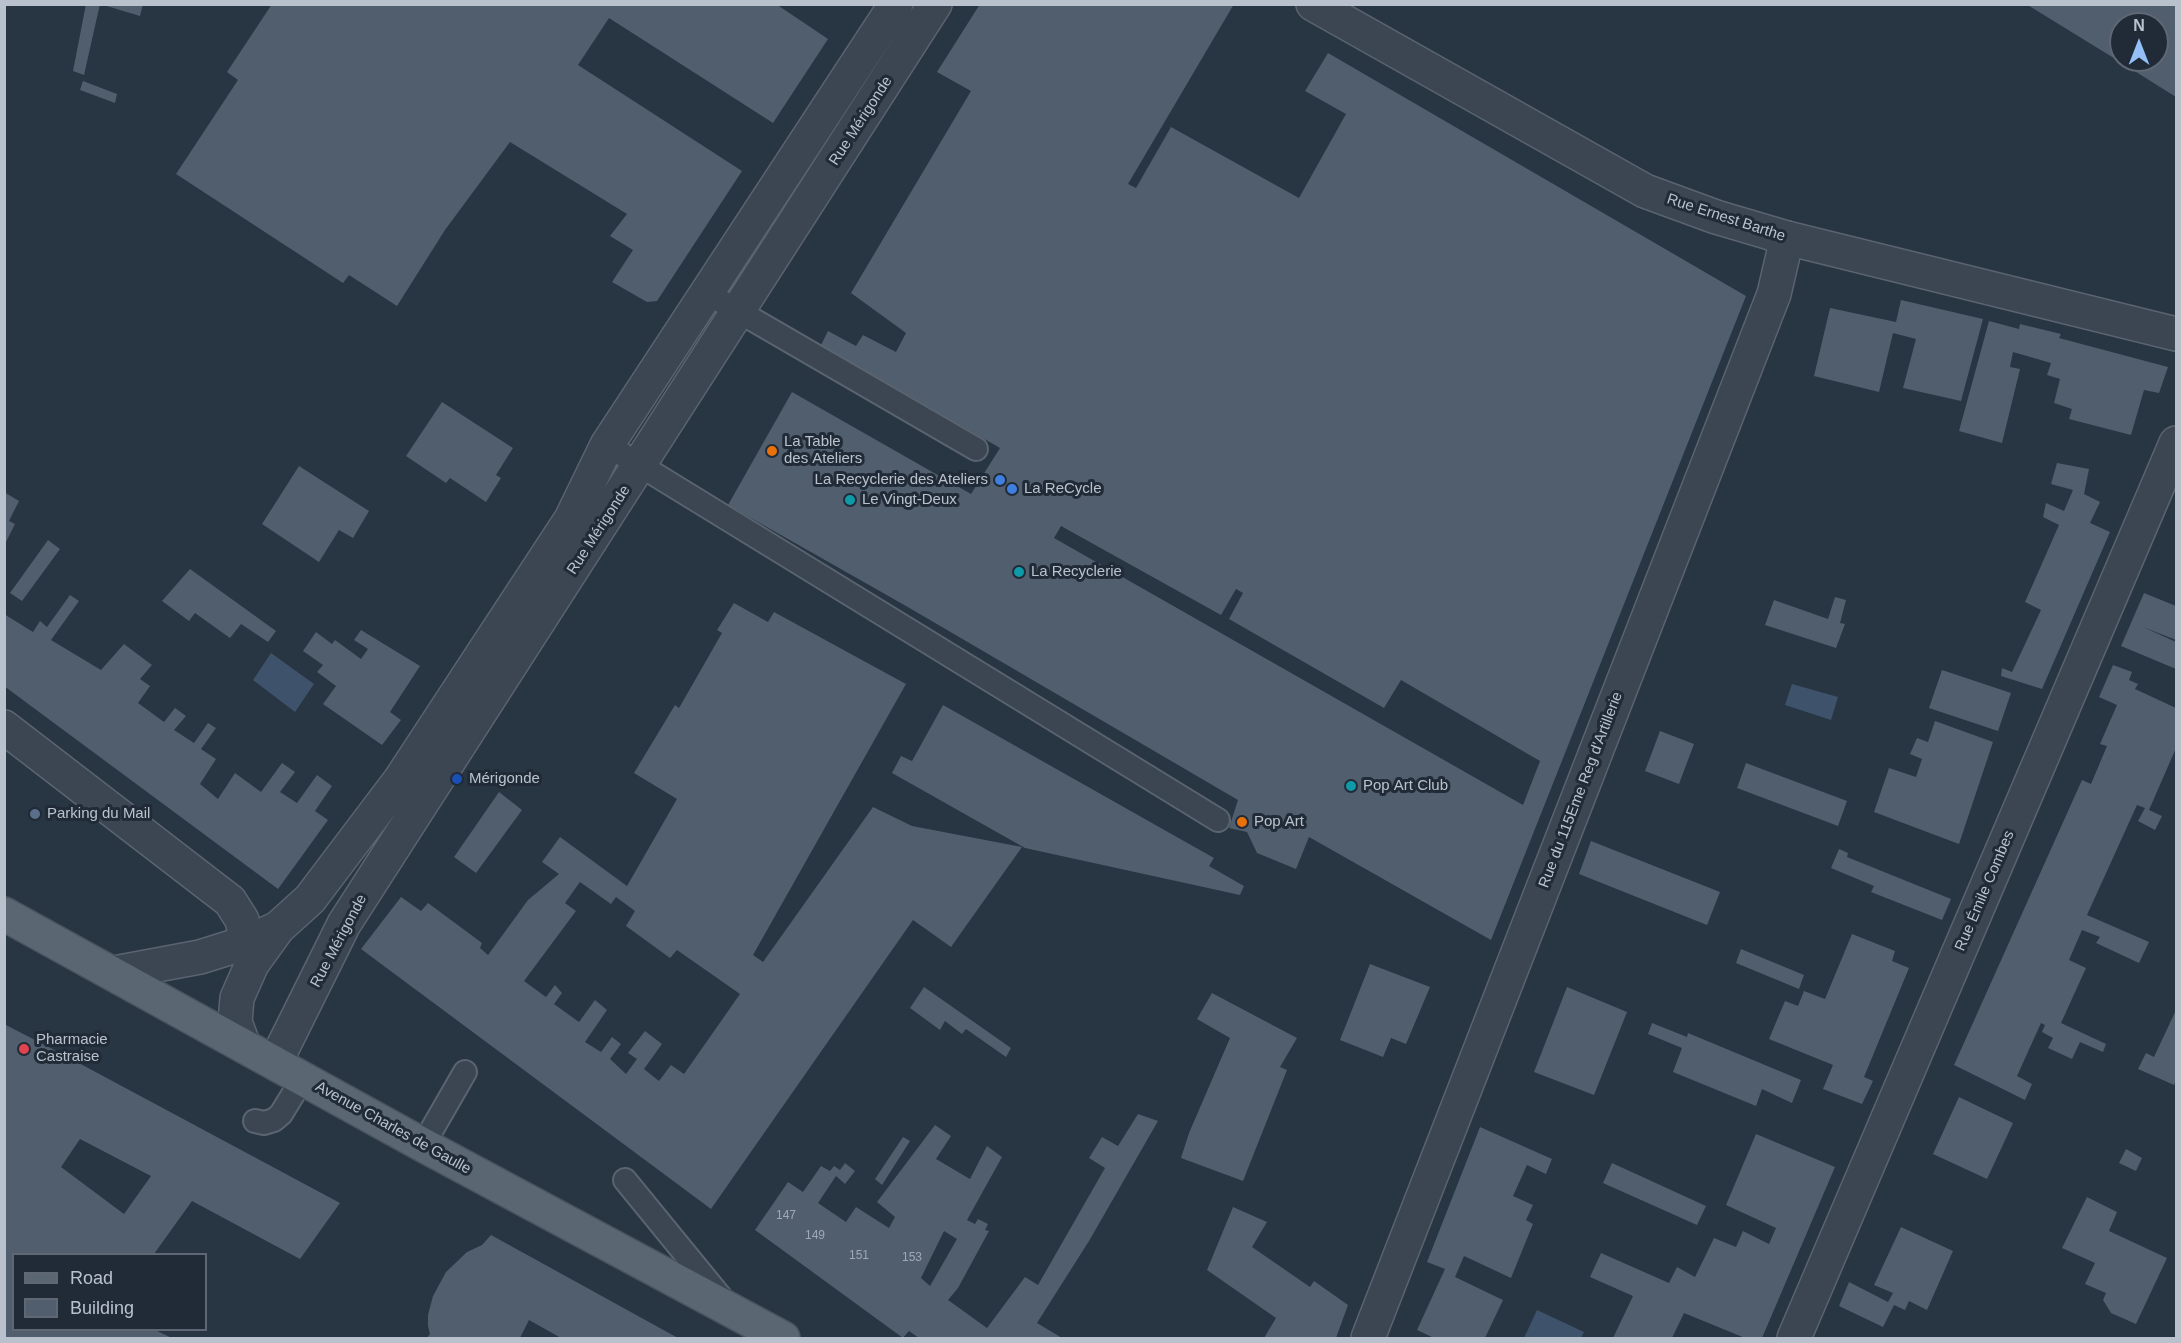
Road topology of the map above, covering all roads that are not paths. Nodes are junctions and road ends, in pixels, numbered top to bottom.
1 (896, 4) edge
2 (935, 4) edge
3 (1313, 4) edge
4 (1787, 238) junction
5 (707, 293) junction
6 (739, 312) junction
7 (2176, 334) edge
8 (2176, 442) edge
9 (607, 445) junction
10 (976, 449) dead end
11 (640, 465) junction
12 (6, 731) edge
13 (1218, 820) dead end
14 (4, 914) edge
15 (250, 953) junction
16 (114, 973) junction
17 (244, 1046) junction
18 (289, 1071) junction
19 (465, 1072) dead end
20 (255, 1122) dead end
21 (423, 1145) junction
22 (625, 1180) dead end
23 (732, 1311) junction
24 (783, 1338) edge
25 (1368, 1338) edge
26 (1794, 1338) edge

1 - 5 street, Rue Mérigonde
2 - 6 street, Rue Mérigonde
3 - 4 street, Rue Ernest Barthe
4 - 7 street, Rue Ernest Barthe
4 - 25 street, Rue du 115Eme Reg d'Artillerie
5 - 6 lane
5 - 9 street, Rue Mérigonde
6 - 10 lane
6 - 11 street, Rue Mérigonde
8 - 26 street, Rue Émile Combes
9 - 11 lane
9 - 15 street, Rue Mérigonde
11 - 13 lane
11 - 18 street, Rue Mérigonde
12 - 15 street
14 - 16 main road, Avenue Charles de Gaulle
15 - 16 street
15 - 17 street, Rue Mérigonde
16 - 17 main road, Avenue Charles de Gaulle
17 - 18 main road, Avenue Charles de Gaulle
18 - 20 lane
18 - 21 main road, Avenue Charles de Gaulle
19 - 21 lane
21 - 23 main road, Avenue Charles de Gaulle
22 - 23 lane
23 - 24 main road, Avenue Charles de Gaulle

